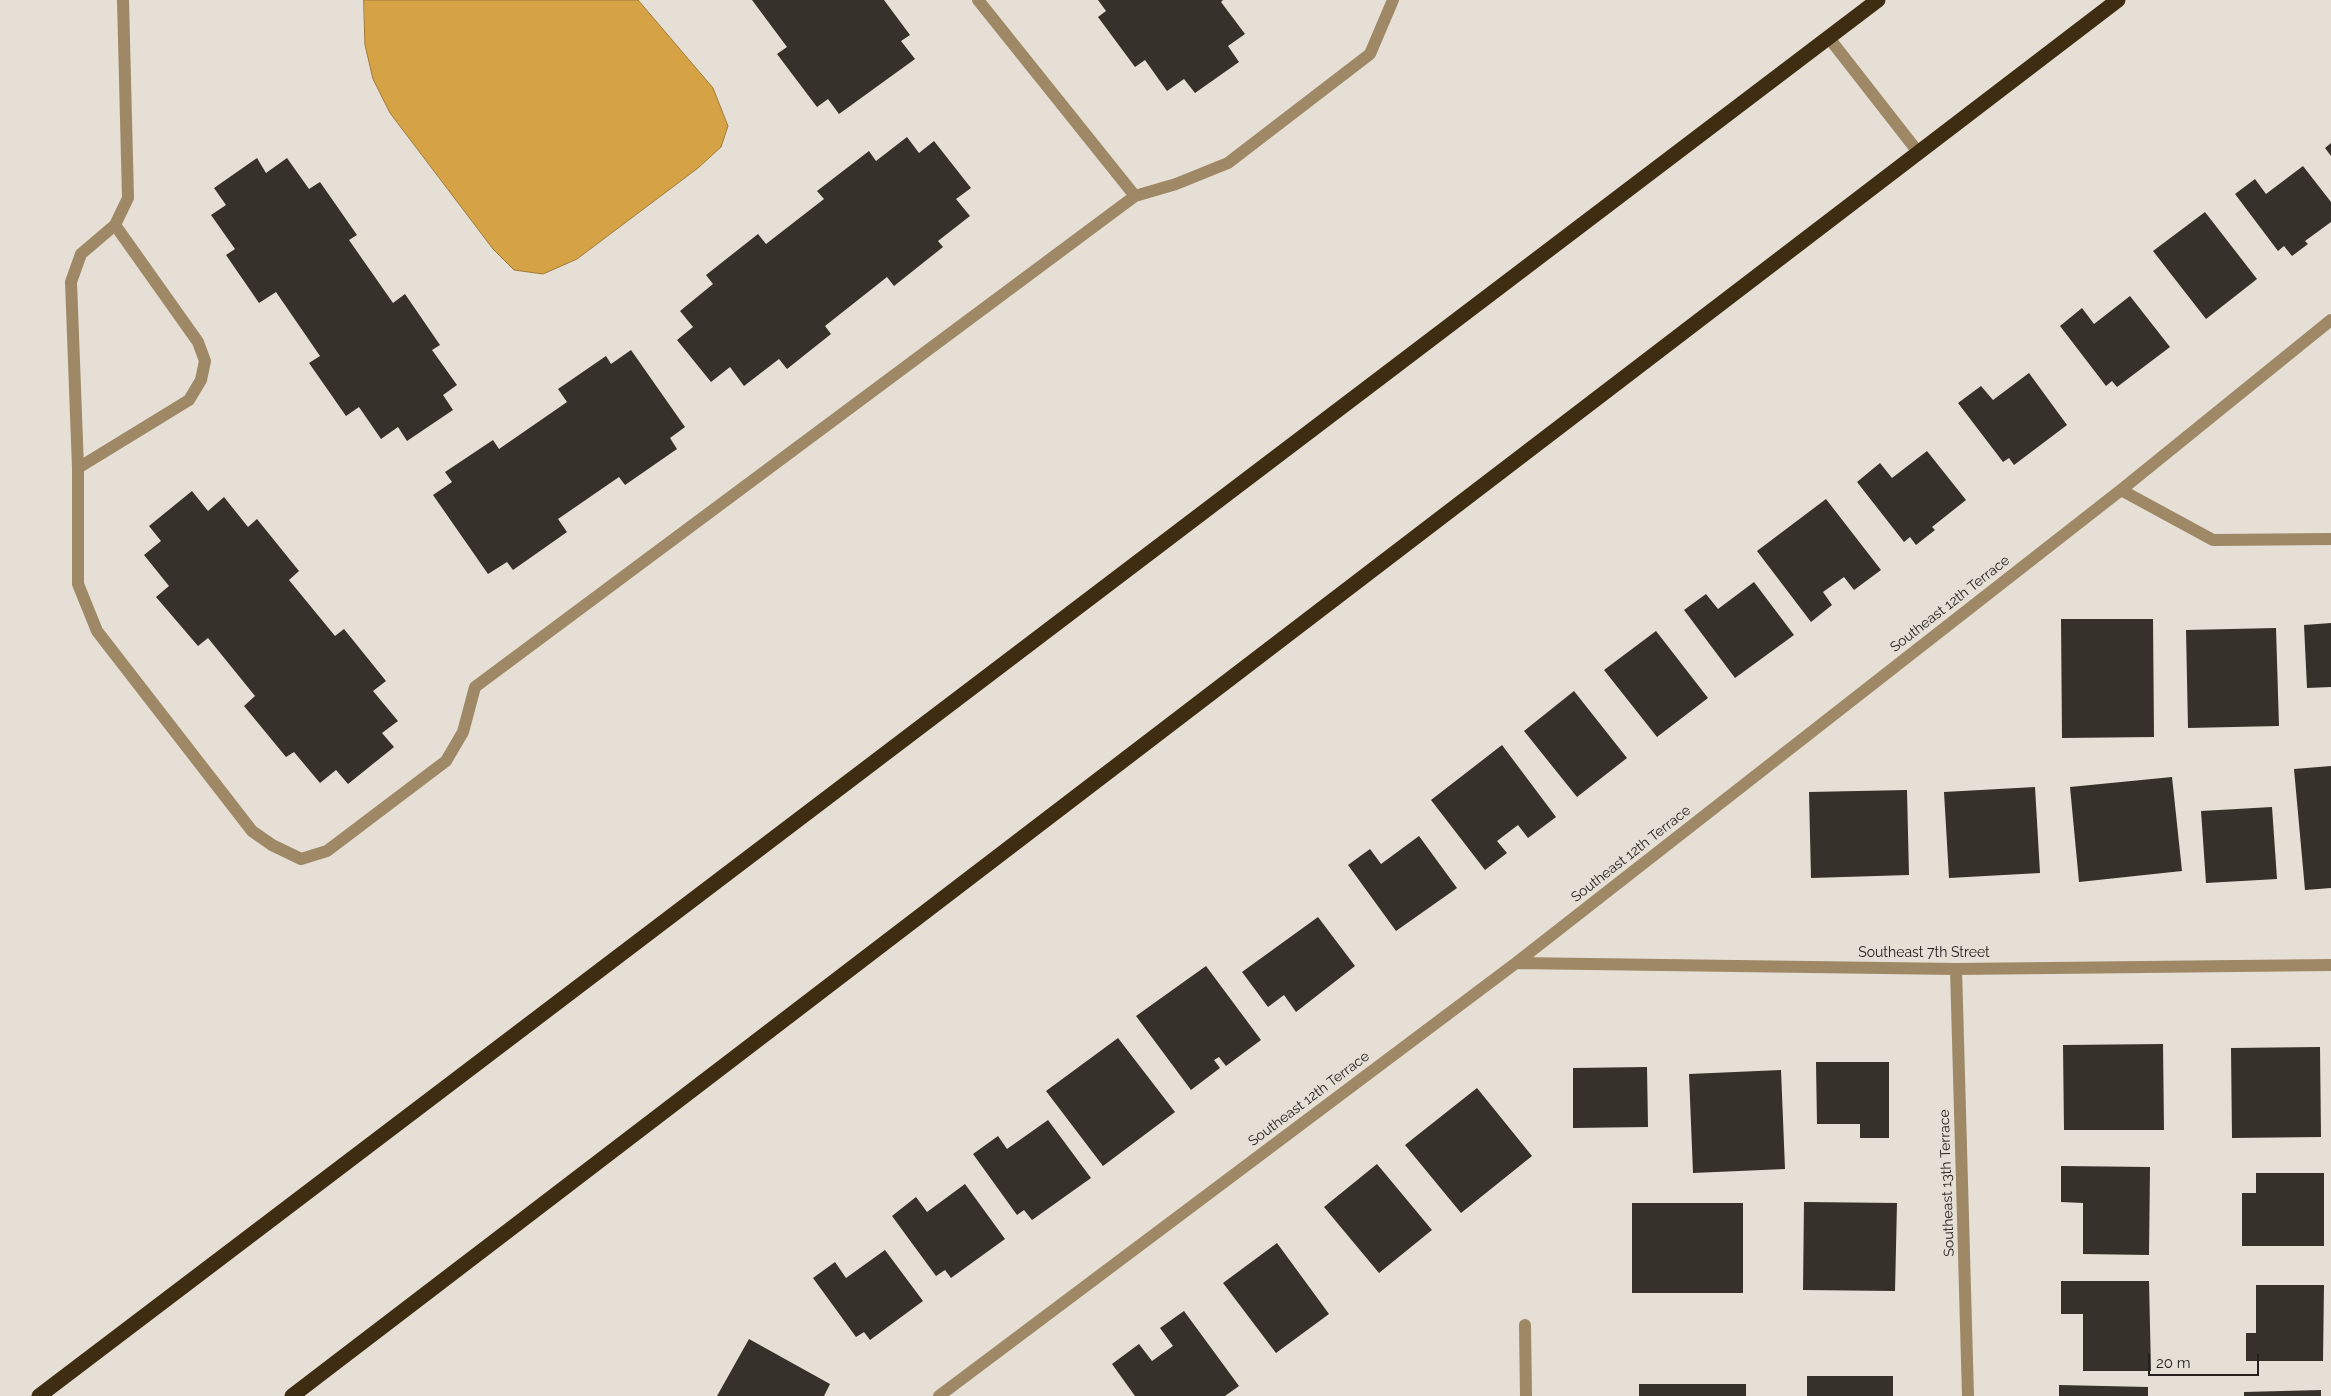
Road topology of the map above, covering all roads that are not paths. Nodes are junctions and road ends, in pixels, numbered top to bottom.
1 (123, 0) edge
2 (978, 0) edge
3 (1393, 0) edge
4 (1878, 0) edge
5 (2118, 0) edge
6 (1829, 38) junction
7 (1918, 152) junction
8 (1135, 196) junction
9 (115, 225) junction
10 (2331, 320) edge
11 (78, 468) junction
12 (2121, 490) junction
13 (2331, 539) edge
14 (1516, 963) junction
15 (2331, 965) edge
16 (1956, 969) junction
17 (1525, 1325) dead end
18 (39, 1396) edge
19 (292, 1396) edge
20 (939, 1396) edge
21 (1526, 1396) edge
22 (1968, 1396) edge

1 - 9 street
2 - 8 street
3 - 8 street
4 - 6 highway
5 - 7 highway
6 - 7 street
6 - 18 highway
7 - 19 highway
8 - 11 street
9 - 11 street
9 - 11 street
10 - 12 street, Southeast 12th Terrace
12 - 13 street
12 - 14 street, Southeast 12th Terrace
14 - 16 street, Southeast 7th Street
14 - 20 street, Southeast 12th Terrace
15 - 16 street, Southeast 7th Street
16 - 22 street, Southeast 13th Terrace
17 - 21 street

